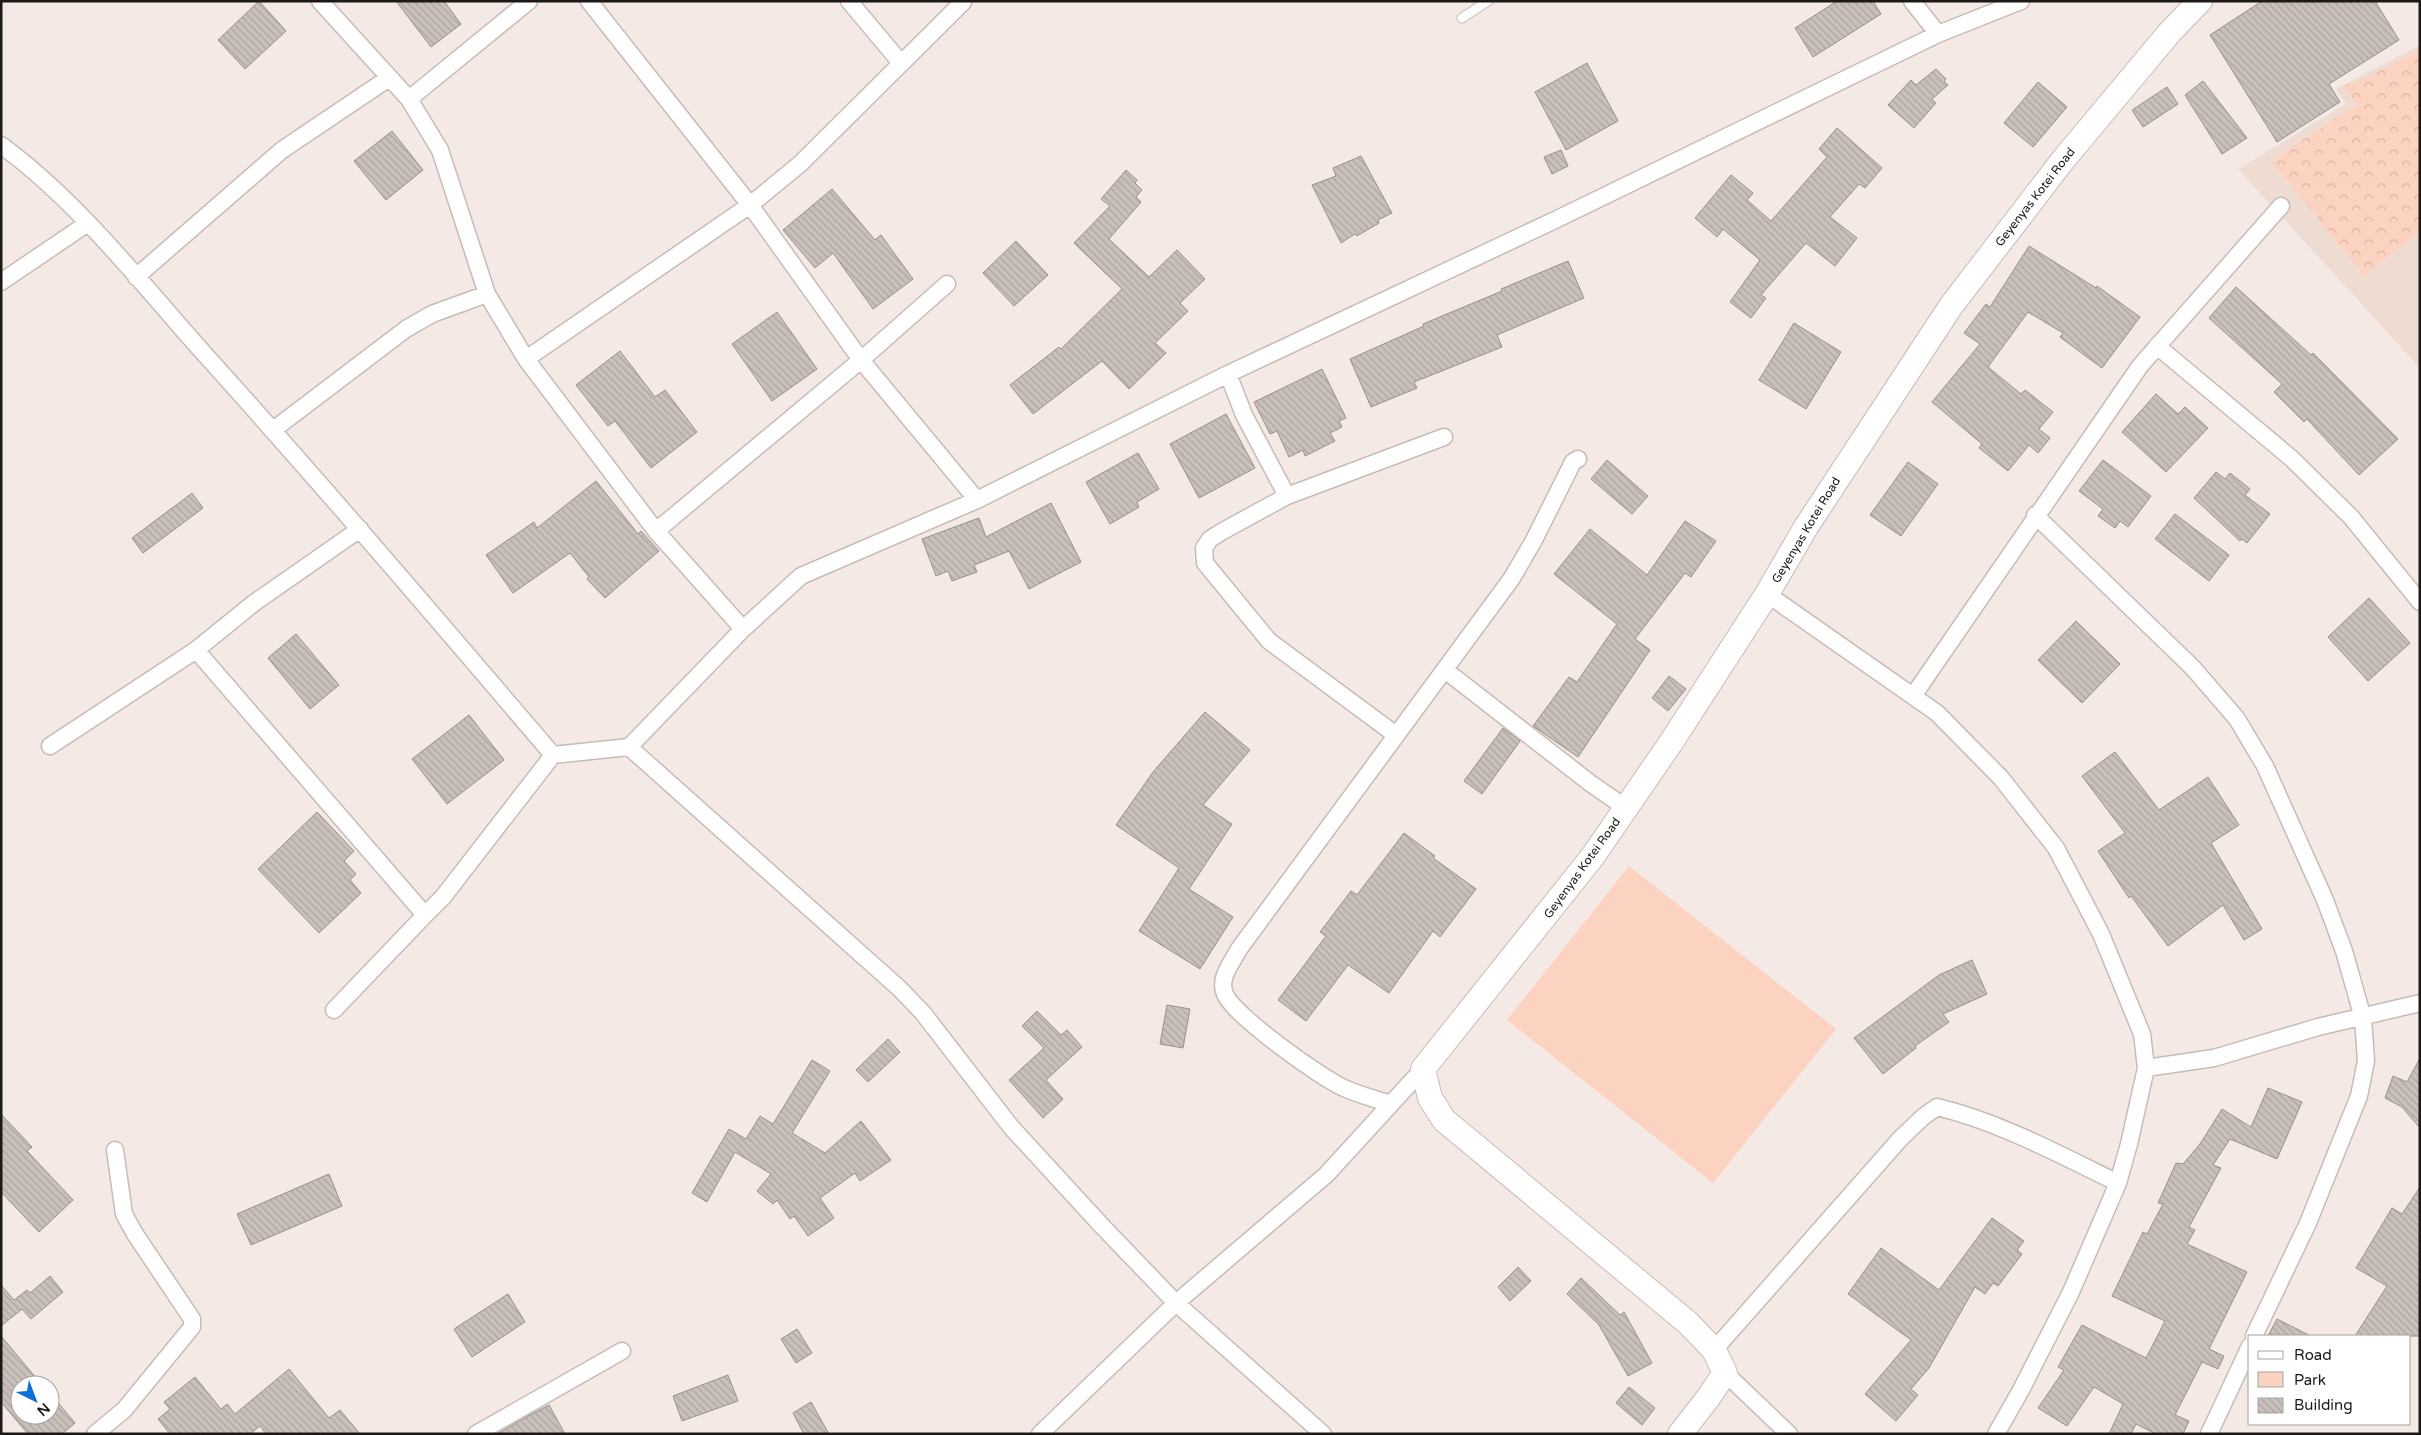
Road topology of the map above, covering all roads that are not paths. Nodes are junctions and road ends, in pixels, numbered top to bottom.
1 (320, 1) edge
2 (529, 1) edge
3 (589, 1) edge
4 (849, 1) edge
5 (1488, 1) edge
6 (1912, 1) edge
7 (2021, 1) edge
8 (2200, 1) edge
9 (962, 2) edge
10 (1462, 18) dead end
11 (1938, 34) junction
12 (901, 63) junction
13 (388, 78) junction
14 (409, 99) junction
15 (1, 145) edge
16 (750, 205) junction
17 (2281, 206) dead end
18 (88, 223) junction
19 (136, 277) junction
20 (1, 282) edge
21 (947, 284) dead end
22 (487, 294) junction
23 (2157, 346) junction
24 (526, 359) junction
25 (861, 360) junction
26 (1228, 374) junction
27 (273, 430) junction
28 (1444, 437) dead end
29 (1578, 459) dead end
30 (1287, 496) junction
31 (977, 500) junction
32 (2036, 515) junction
33 (360, 529) junction
34 (656, 531) junction
35 (1767, 594) junction
36 (2420, 602) edge
37 (743, 629) junction
38 (196, 650) junction
39 (1444, 670) junction
40 (1913, 696) junction
41 (1396, 735) junction
42 (50, 746) dead end
43 (628, 747) junction
44 (553, 755) junction
45 (1626, 808) junction
46 (425, 915) junction
47 (2420, 1003) edge
48 (334, 1010) dead end
49 (2363, 1018) junction
50 (2146, 1068) junction
51 (1423, 1069) junction
52 (1391, 1104) junction
53 (115, 1150) dead end
54 (2118, 1183) junction
55 (1176, 1303) junction
56 (2254, 1335) edge
57 (1714, 1350) junction
58 (2248, 1350) edge
59 (622, 1351) dead end
60 (1724, 1373) junction
61 (95, 1434) edge
62 (476, 1434) edge
63 (1040, 1434) edge
64 (1322, 1434) edge
65 (1680, 1434) edge
66 (1789, 1434) edge
67 (1996, 1434) edge
68 (2209, 1434) edge

1 - 13 street
2 - 14 street
3 - 16 street
4 - 12 street
5 - 10 lane
6 - 11 street
7 - 11 street
8 - 35 street, Geyenyas Kotei Road
9 - 12 street
11 - 26 street
12 - 16 street
13 - 14 street
13 - 19 street
14 - 22 street
15 - 18 street
16 - 24 street
16 - 25 street
17 - 23 street
18 - 19 street
18 - 20 street
19 - 27 street
21 - 25 street
22 - 24 street
22 - 27 street
23 - 32 street
23 - 36 street
24 - 34 street
25 - 31 street
25 - 34 street
26 - 30 street
26 - 31 street
27 - 33 street
28 - 30 street
29 - 39 street
30 - 41 street
31 - 37 street
32 - 40 street
32 - 49 street
33 - 38 street
33 - 44 street
34 - 37 street
35 - 40 street
35 - 45 street, Geyenyas Kotei Road
37 - 43 street
38 - 42 street
38 - 46 street
39 - 41 street
39 - 45 street
40 - 50 street
41 - 52 street
43 - 44 street
43 - 55 street
44 - 46 street
45 - 51 street, Geyenyas Kotei Road
46 - 48 street
47 - 49 street
49 - 50 street
49 - 56 street
50 - 54 street
51 - 52 street
51 - 57 street
52 - 55 street
53 - 61 street
54 - 57 street
54 - 67 street
55 - 63 street
55 - 64 street
57 - 60 street
58 - 68 street
59 - 62 street
60 - 65 street
60 - 66 street

